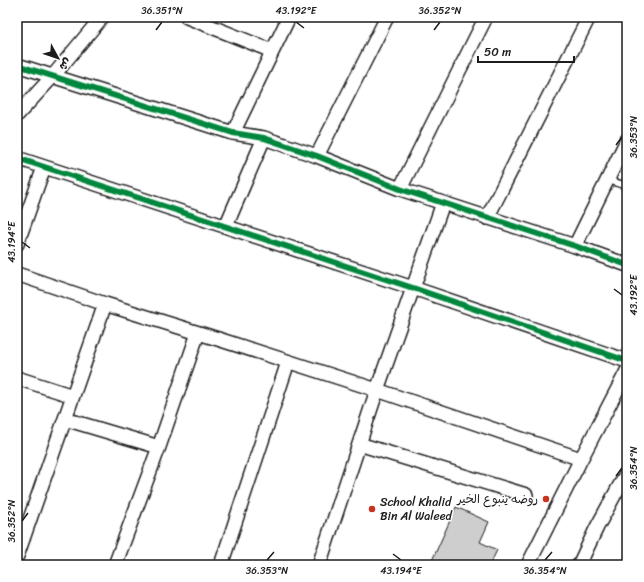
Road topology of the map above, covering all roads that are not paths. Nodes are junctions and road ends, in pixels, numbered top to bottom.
1 (102, 17) edge
2 (187, 17) edge
3 (289, 17) edge
4 (387, 17) edge
5 (486, 17) edge
6 (589, 17) edge
7 (272, 52) junction
8 (17, 65) edge
9 (53, 76) junction
10 (17, 115) edge
11 (234, 132) junction
12 (264, 138) junction
13 (627, 140) edge
14 (317, 156) junction
15 (17, 158) edge
16 (44, 167) junction
17 (607, 180) junction
18 (627, 186) edge
19 (400, 189) junction
20 (443, 203) junction
21 (487, 218) junction
22 (226, 226) junction
23 (17, 244) edge
24 (575, 246) junction
25 (627, 265) edge
26 (17, 274) edge
27 (413, 288) junction
28 (105, 304) junction
29 (198, 333) junction
30 (627, 361) edge
31 (288, 362) junction
32 (627, 371) edge
33 (17, 378) edge
34 (377, 390) junction
35 (73, 396) junction
36 (65, 419) junction
37 (359, 444) junction
38 (159, 447) junction
39 (581, 459) junction
40 (627, 472) edge
41 (526, 495) dead end
42 (17, 556) edge
43 (115, 565) edge
44 (221, 565) edge
45 (319, 565) edge
46 (528, 565) edge
47 (579, 565) edge

1 - 9 street
2 - 7 street
3 - 7 street
4 - 14 street
5 - 19 street
6 - 21 street
7 - 11 street
8 - 9 street
9 - 10 street
9 - 11 street
11 - 12 street
12 - 14 street
12 - 22 street
13 - 17 street
14 - 19 street
15 - 16 street
16 - 22 street
16 - 23 street
17 - 18 lane
17 - 24 street
19 - 20 street
20 - 21 street
20 - 27 street
21 - 24 street
22 - 27 street
24 - 25 street
26 - 28 street
27 - 30 street
27 - 34 street
28 - 29 street
28 - 35 street
29 - 31 street
29 - 38 street
31 - 34 street
31 - 44 street
32 - 39 street
33 - 35 street
34 - 37 street
34 - 39 street
35 - 36 street
36 - 38 street
36 - 42 street
37 - 41 street
37 - 45 street
38 - 43 street
39 - 46 street
40 - 47 street

